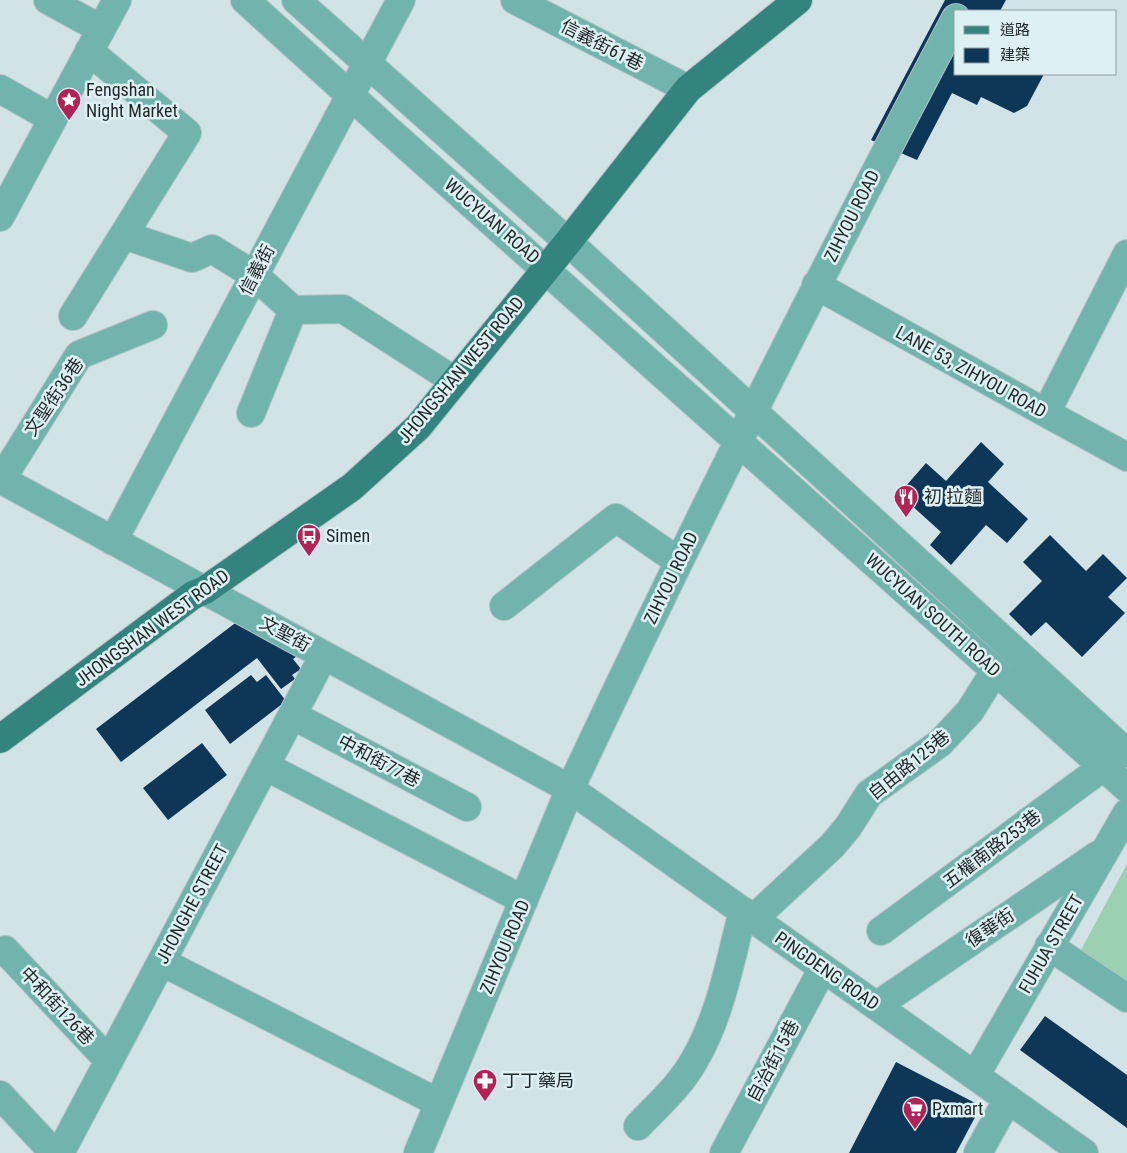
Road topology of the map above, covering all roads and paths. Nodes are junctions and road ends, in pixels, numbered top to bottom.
1 (48, 0) edge
2 (117, 0) edge
3 (245, 0) edge
4 (296, 0) edge
5 (400, 0) edge
6 (515, 0) edge
7 (798, 0) edge
8 (954, 22) edge
9 (95, 40) junction
10 (367, 64) junction
11 (0, 89) edge
12 (688, 89) junction
13 (350, 96) junction
14 (52, 119) junction
15 (3, 206) edge
16 (124, 235) junction
17 (568, 242) junction
18 (1127, 254) edge
19 (546, 269) junction
20 (254, 275) junction
21 (816, 285) junction
22 (293, 310) junction
23 (74, 316) dead end
24 (153, 325) dead end
25 (455, 381) junction
26 (753, 410) junction
27 (251, 414) dead end
28 (1046, 414) junction
29 (738, 442) junction
30 (1127, 457) edge
31 (0, 479) edge
32 (113, 540) junction
33 (678, 561) junction
34 (205, 590) junction
35 (504, 606) dead end
36 (324, 655) junction
37 (995, 671) junction
38 (292, 715) junction
39 (0, 739) edge
40 (1127, 753) edge
41 (265, 766) junction
42 (1103, 767) junction
43 (1127, 788) edge
44 (570, 789) junction
45 (467, 807) dead end
46 (1127, 813) edge
47 (1105, 850) junction
48 (524, 900) junction
49 (748, 915) junction
50 (881, 931) dead end
51 (1049, 946) junction
52 (5, 950) dead end
53 (162, 962) junction
54 (823, 968) junction
55 (1127, 998) edge
56 (876, 1006) junction
57 (109, 1061) junction
58 (975, 1076) junction
59 (0, 1095) edge
60 (1008, 1099) junction
61 (439, 1103) junction
62 (638, 1126) dead end
63 (60, 1152) edge
64 (418, 1153) edge
65 (724, 1153) edge
66 (978, 1153) edge
67 (1084, 1153) edge

1 - 9 street
2 - 9 street
3 - 13 street, WUCYUAN ROAD
4 - 10 street, WUCYUAN ROAD
5 - 10 street, 信義街
6 - 12 street, 信義街61巷
7 - 12 main road, JHONGSHAN WEST ROAD
8 - 21 street, ZIHYOU ROAD
9 - 14 street
9 - 16 street
10 - 13 street, 信義街
10 - 17 street, WUCYUAN ROAD
11 - 14 street
12 - 17 main road, JHONGSHAN WEST ROAD
13 - 19 street, WUCYUAN ROAD
13 - 20 street, 信義街
14 - 15 street
16 - 20 street
16 - 23 street
17 - 19 main road, JHONGSHAN WEST ROAD
17 - 26 street, WUCYUAN ROAD
18 - 28 street
19 - 25 main road, JHONGSHAN WEST ROAD
19 - 29 street, WUCYUAN ROAD
20 - 22 street
20 - 32 street, 信義街
21 - 26 street, ZIHYOU ROAD
21 - 28 street, LANE 53, ZIHYOU ROAD
22 - 25 street
22 - 27 street
24 - 31 street, 文聖街36巷
25 - 34 main road, JHONGSHAN WEST ROAD
26 - 29 street, ZIHYOU ROAD
26 - 40 street, WUCYUAN SOUTH ROAD
28 - 30 street, LANE 53, ZIHYOU ROAD
29 - 33 street, ZIHYOU ROAD
29 - 37 street, WUCYUAN SOUTH ROAD
31 - 32 street, 文聖街
32 - 34 street, 文聖街
33 - 35 street
33 - 44 street, ZIHYOU ROAD
34 - 36 street, 文聖街
34 - 39 main road, JHONGSHAN WEST ROAD
36 - 38 street, JHONGHE STREET
36 - 44 street, 文聖街
37 - 42 street, WUCYUAN SOUTH ROAD
37 - 49 street, 自由路125巷
38 - 41 street, JHONGHE STREET
38 - 45 street, 中和街77巷
41 - 48 street
41 - 53 street, JHONGHE STREET
42 - 43 street, WUCYUAN SOUTH ROAD
42 - 50 street, 五權南路253巷
44 - 48 street, ZIHYOU ROAD
44 - 49 street, PINGDENG ROAD
46 - 47 street, FUHUA STREET
47 - 51 street, FUHUA STREET
47 - 56 street, 復華街
48 - 61 street, ZIHYOU ROAD
49 - 54 street, PINGDENG ROAD
49 - 62 street
51 - 55 street
51 - 58 street, FUHUA STREET
52 - 57 street, 中和街126巷
53 - 57 street, JHONGHE STREET
53 - 61 street
54 - 56 street, PINGDENG ROAD
54 - 65 street, 自治街15巷
56 - 58 street, PINGDENG ROAD
57 - 63 street, JHONGHE STREET
58 - 60 street, PINGDENG ROAD
59 - 63 street
60 - 66 street
60 - 67 street, PINGDENG ROAD
61 - 64 street, ZIHYOU ROAD

